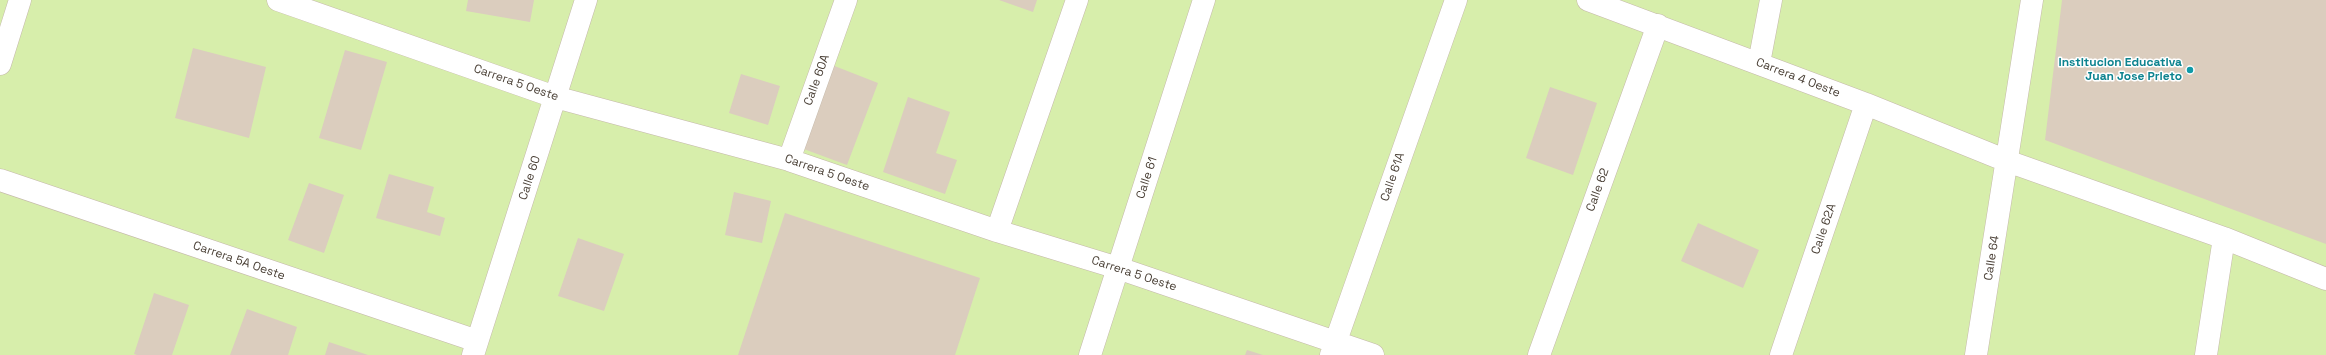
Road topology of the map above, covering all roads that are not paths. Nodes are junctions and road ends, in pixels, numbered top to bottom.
1 (20, 0) edge
2 (278, 0) edge
3 (586, 0) edge
4 (846, 0) edge
5 (1077, 0) edge
6 (1204, 0) edge
7 (1456, 0) edge
8 (1588, 0) edge
9 (1771, 0) edge
10 (2032, 0) edge
11 (1658, 25) junction
12 (1759, 63) junction
13 (0, 64) edge
14 (555, 97) junction
15 (1866, 104) junction
16 (789, 160) junction
17 (2007, 161) junction
18 (0, 180) edge
19 (997, 231) junction
20 (2224, 238) junction
21 (1118, 268) junction
22 (2326, 279) edge
23 (475, 348) edge
24 (1333, 349) edge
25 (1090, 355) edge
26 (1373, 355) edge
27 (1539, 355) edge
28 (1781, 355) edge
29 (1976, 355) edge
30 (2206, 355) edge

1 - 13 street
2 - 14 street, Carrera 5 Oeste
3 - 14 street, Calle 60
4 - 16 street, Calle 60A
5 - 19 street
6 - 21 street, Calle 61
7 - 24 street, Calle 61A
8 - 11 street, Carrera 4 Oeste
9 - 12 street
10 - 17 street, Calle 64
11 - 12 street, Carrera 4 Oeste
11 - 27 street, Calle 62
12 - 15 street, Carrera 4 Oeste
14 - 16 street, Carrera 5 Oeste
14 - 23 street, Calle 60
15 - 17 street, Carrera 4 Oeste
15 - 28 street, Calle 62A
16 - 19 street, Carrera 5 Oeste
17 - 20 street, Carrera 4 Oeste
17 - 29 street, Calle 64
18 - 23 street, Carrera 5A Oeste
19 - 21 street, Carrera 5 Oeste
20 - 22 street, Carrera 4 Oeste
20 - 30 street
21 - 24 street, Carrera 5 Oeste
21 - 25 street, Calle 61
24 - 26 street, Carrera 5 Oeste

